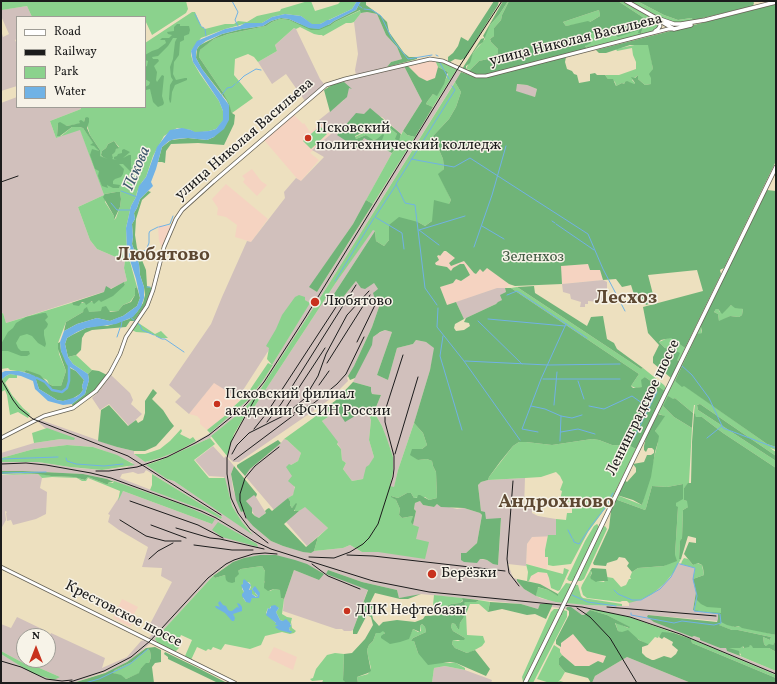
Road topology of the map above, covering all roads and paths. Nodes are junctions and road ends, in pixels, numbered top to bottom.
1 (626, 1) edge
2 (776, 2) edge
3 (654, 17) junction
4 (705, 20) junction
5 (664, 21) junction
6 (671, 28) junction
7 (634, 38) junction
8 (776, 167) edge
9 (1, 438) edge
10 (1, 567) edge
11 (235, 683) edge
12 (525, 683) edge

1 - 3 highway
2 - 4 highway
3 - 5 highway
3 - 6 highway
3 - 7 main road
4 - 5 highway
4 - 6 highway, улица Николая Васильева
5 - 6 main road
6 - 7 main road, улица Николая Васильева
7 - 9 main road, улица Николая Васильева
8 - 12 highway, Ленинградское шоссе, bridge
10 - 11 main road, Крестовское шоссе

